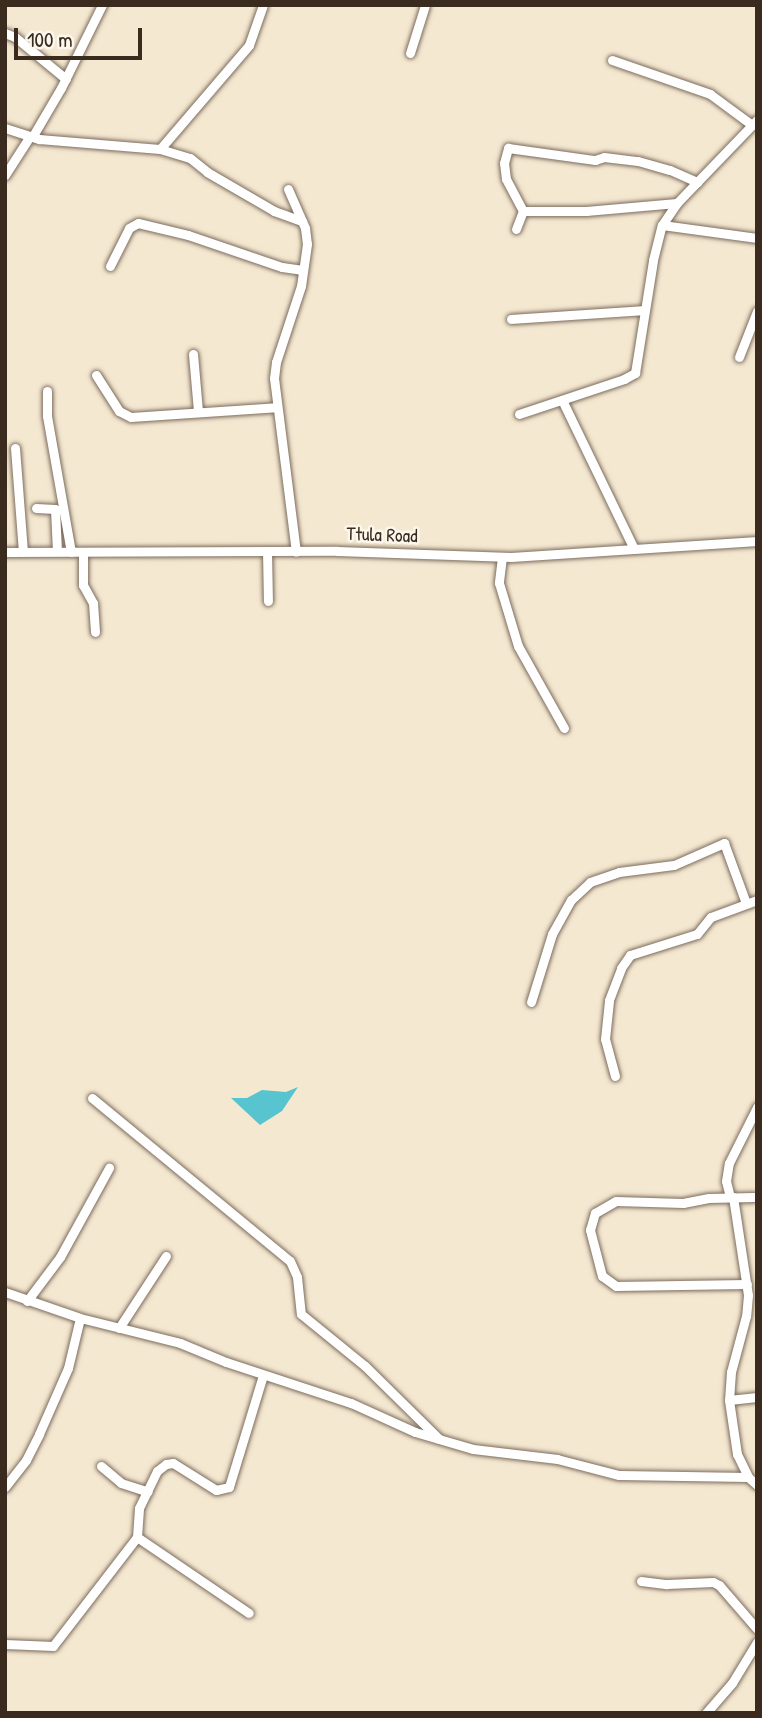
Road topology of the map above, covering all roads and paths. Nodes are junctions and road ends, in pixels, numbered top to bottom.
1 (102, 5) edge
2 (263, 5) edge
3 (425, 5) edge
4 (5, 33) edge
5 (410, 53) dead end
6 (612, 60) dead end
7 (66, 79) junction
8 (754, 122) edge
9 (5, 128) edge
10 (32, 135) junction
11 (160, 149) junction
12 (5, 175) edge
13 (697, 182) junction
14 (288, 189) dead end
15 (677, 203) junction
16 (523, 211) junction
17 (302, 221) junction
18 (662, 225) junction
19 (516, 229) dead end
20 (757, 238) edge
21 (110, 266) dead end
22 (303, 270) junction
23 (645, 310) junction
24 (757, 311) edge
25 (511, 319) dead end
26 (192, 354) dead end
27 (738, 357) dead end
28 (96, 374) dead end
29 (47, 391) dead end
30 (562, 400) junction
31 (276, 407) junction
32 (198, 411) junction
33 (519, 414) dead end
34 (15, 448) dead end
35 (36, 508) dead end
36 (757, 541) edge
37 (634, 549) junction
38 (57, 551) junction
39 (267, 551) junction
40 (5, 552) edge
41 (23, 552) junction
42 (71, 552) junction
43 (83, 552) junction
44 (296, 552) junction
45 (502, 557) junction
46 (268, 601) dead end
47 (95, 632) dead end
48 (564, 728) dead end
49 (757, 900) edge
50 (746, 903) junction
51 (531, 1002) dead end
52 (615, 1076) dead end
53 (92, 1098) dead end
54 (757, 1107) edge
55 (109, 1168) dead end
56 (731, 1195) junction
57 (754, 1196) dead end
58 (166, 1256) dead end
59 (747, 1284) junction
60 (5, 1292) edge
61 (27, 1301) junction
62 (80, 1318) junction
63 (119, 1328) junction
64 (263, 1375) junction
65 (757, 1397) edge
66 (729, 1400) junction
67 (441, 1441) junction
68 (101, 1466) dead end
69 (748, 1477) junction
70 (757, 1485) edge
71 (5, 1487) edge
72 (148, 1492) junction
73 (137, 1537) junction
74 (641, 1581) dead end
75 (249, 1612) dead end
76 (757, 1629) edge
77 (757, 1643) edge
78 (5, 1644) edge
79 (709, 1712) edge

1 - 7 street
2 - 11 street
3 - 5 street
4 - 7 street
6 - 8 street
7 - 10 street
8 - 13 street
9 - 10 street
10 - 11 street
10 - 12 street
11 - 17 street
13 - 15 street
13 - 16 street
14 - 17 street
15 - 16 street
15 - 18 street
16 - 19 street
17 - 22 street
18 - 20 street
18 - 23 street
21 - 22 street
22 - 31 street
23 - 25 street
23 - 30 street
24 - 27 street
26 - 32 street
28 - 32 street
29 - 42 street
30 - 33 street
30 - 37 street
31 - 32 street
31 - 44 street
34 - 41 street
35 - 38 street
36 - 37 street, Ttula Road
37 - 45 street, Ttula Road
38 - 41 street, Ttula Road
38 - 42 street, Ttula Road
39 - 43 street, Ttula Road
39 - 44 street, Ttula Road
39 - 46 street
40 - 41 street, Ttula Road
42 - 43 street, Ttula Road
43 - 47 street
44 - 45 street, Ttula Road
45 - 48 street
49 - 50 street
50 - 51 street
50 - 52 street
53 - 67 street
54 - 56 street
55 - 61 street
56 - 57 street
56 - 59 street
56 - 59 street
58 - 63 street
59 - 66 street
60 - 61 street
61 - 62 street
62 - 63 street
62 - 71 street
63 - 64 street
64 - 67 street
64 - 72 street
65 - 66 street
66 - 69 street
67 - 69 street
68 - 72 street
69 - 70 street
72 - 73 street
73 - 75 street
73 - 78 street
74 - 76 street
77 - 79 street

